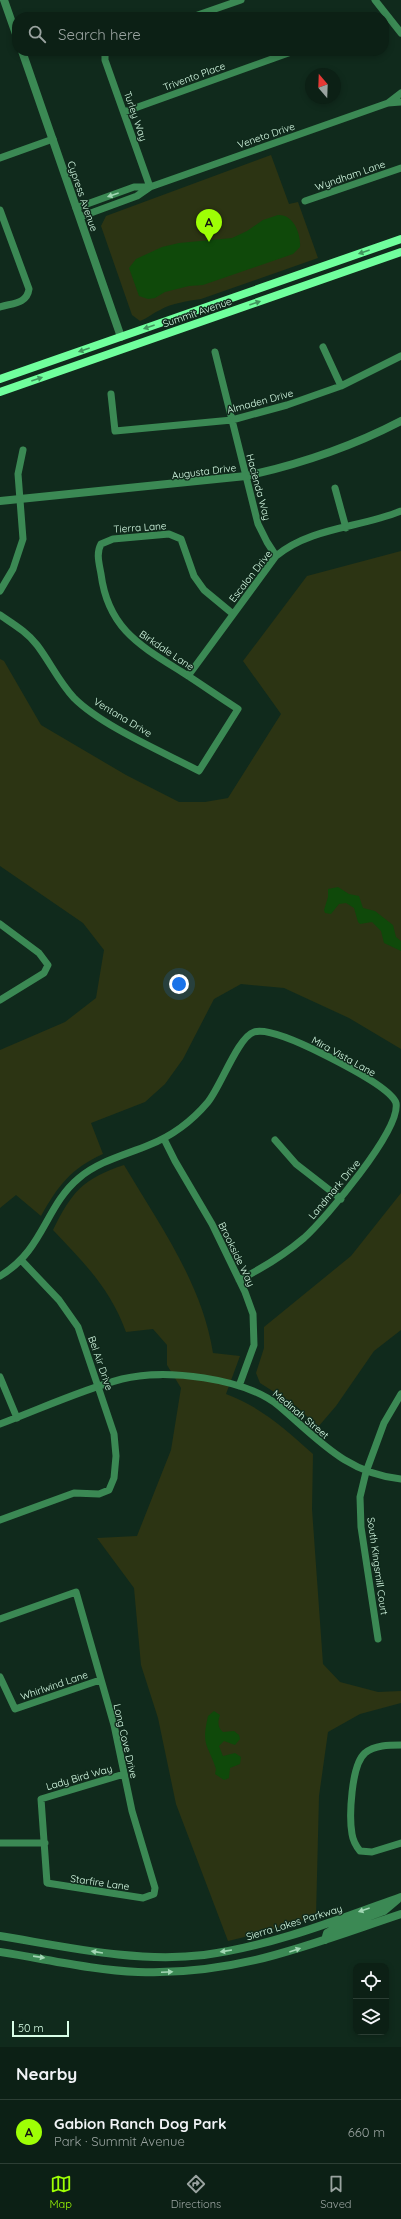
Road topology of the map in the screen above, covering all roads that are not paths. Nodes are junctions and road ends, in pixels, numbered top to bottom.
1 (4, 0) edge
2 (241, 0) edge
3 (375, 0) edge
4 (206, 12) edge
5 (384, 12) edge
6 (389, 18) edge
7 (12, 23) edge
8 (401, 33) edge
9 (24, 56) edge
10 (105, 56) edge
11 (280, 56) edge
12 (401, 93) edge
13 (401, 102) edge
14 (388, 103) junction
15 (124, 112) junction
16 (52, 139) junction
17 (0, 158) edge
18 (401, 168) edge
19 (150, 187) junction
20 (305, 201) dead end
21 (76, 208) junction
22 (0, 210) edge
23 (80, 217) junction
24 (401, 240) edge
25 (401, 252) edge
26 (0, 307) edge
27 (121, 337) junction
28 (323, 347) dead end
29 (125, 348) junction
30 (215, 352) dead end
31 (401, 356) edge
32 (0, 379) edge
33 (341, 386) junction
34 (0, 392) edge
35 (111, 394) dead end
36 (232, 420) junction
37 (401, 421) edge
38 (23, 450) dead end
39 (246, 476) junction
40 (335, 488) dead end
41 (20, 499) junction
42 (0, 501) edge
43 (401, 510) edge
44 (346, 528) junction
45 (101, 544) joint
46 (276, 556) junction
47 (0, 591) edge
48 (233, 614) junction
49 (0, 615) edge
50 (188, 676) junction
51 (238, 709) joint
52 (0, 924) edge
53 (0, 1000) edge
54 (396, 1104) joint
55 (164, 1139) junction
56 (275, 1140) dead end
57 (341, 1199) junction
58 (22, 1261) junction
59 (0, 1276) edge
60 (239, 1280) junction
61 (0, 1377) edge
62 (239, 1386) junction
63 (98, 1387) junction
64 (401, 1394) edge
65 (17, 1418) junction
66 (0, 1424) edge
67 (366, 1472) junction
68 (401, 1479) edge
69 (0, 1520) edge
70 (0, 1619) edge
71 (378, 1639) dead end
72 (0, 1677) edge
73 (100, 1680) junction
74 (401, 1745) edge
75 (124, 1774) junction
76 (0, 1843) edge
77 (45, 1843) junction
78 (401, 1843) edge
79 (154, 1894) joint
80 (400, 1898) edge
81 (401, 1914) edge
82 (0, 1936) edge
83 (325, 1940) junction
84 (0, 1952) edge

1 - 7 street
2 - 4 street
3 - 5 street
6 - 8 street
9 - 16 street, Cypress Avenue
10 - 15 street, Turley Way
11 - 15 street, Trivento Place
12 - 14 street, Veneto Drive
13 - 14 street, Veneto Drive
14 - 19 street, Veneto Drive
15 - 19 street, Turley Way
16 - 17 street
16 - 21 street, Cypress Avenue
18 - 20 street, Wyndham Lane
19 -> 21 street, Veneto Drive
19 - 23 street, Veneto Drive
21 - 23 street, Cypress Avenue
22 - 26 street
23 - 27 street, Cypress Avenue
24 -> 27 main road, Summit Avenue
29 -> 25 main road, Summit Avenue
27 - 29 street, Cypress Avenue
27 -> 32 main road, Summit Avenue
28 - 33 street
34 -> 29 main road, Summit Avenue
30 - 36 street, Hacienda Way
31 - 33 street, Almaden Drive
33 - 36 street, Almaden Drive
35 - 36 street, Almaden Drive
36 - 39 street, Hacienda Way
37 - 39 street, Augusta Drive
38 - 41 street
39 - 41 street, Augusta Drive
39 - 46 street, Hacienda Way
40 - 44 street
41 - 42 street, Augusta Drive
41 - 47 street
43 - 44 street, Escalon Drive
44 - 46 street, Escalon Drive
45 - 48 street, Tierra Lane
45 - 50 street, Birkdale Lane
46 - 48 street, Escalon Drive
48 - 50 street, Escalon Drive
49 - 51 street, Ventana Drive
50 - 51 street, Birkdale Lane
52 - 53 street
54 - 55 street, Mira Vista Lane
54 - 57 street, Landmark Drive
55 - 58 street
55 - 60 street, Brookside Way
56 - 57 street
57 - 60 street, Landmark Drive
58 - 59 street
58 - 63 street, Bel Air Drive
60 - 62 street, Brookside Way
61 - 65 street
62 - 63 street, Medinah Street
62 - 67 street, Medinah Street
63 - 65 street, Medinah Street
63 - 69 street, Bel Air Drive
64 - 67 street, South Kingsmill Court
65 - 66 street, Medinah Street
67 - 68 street, Medinah Street
67 - 71 street, South Kingsmill Court
70 - 73 street, Long Cove Drive
72 - 73 street, Whirlwind Lane
73 - 75 street, Long Cove Drive
74 - 78 street
75 - 77 street, Lady Bird Way
75 - 79 street, Long Cove Drive
76 - 77 street
77 - 79 street, Starfire Lane
80 -> 82 street, Sierra Lakes Parkway
80 - 83 street
81 - 83 street
84 -> 83 street

